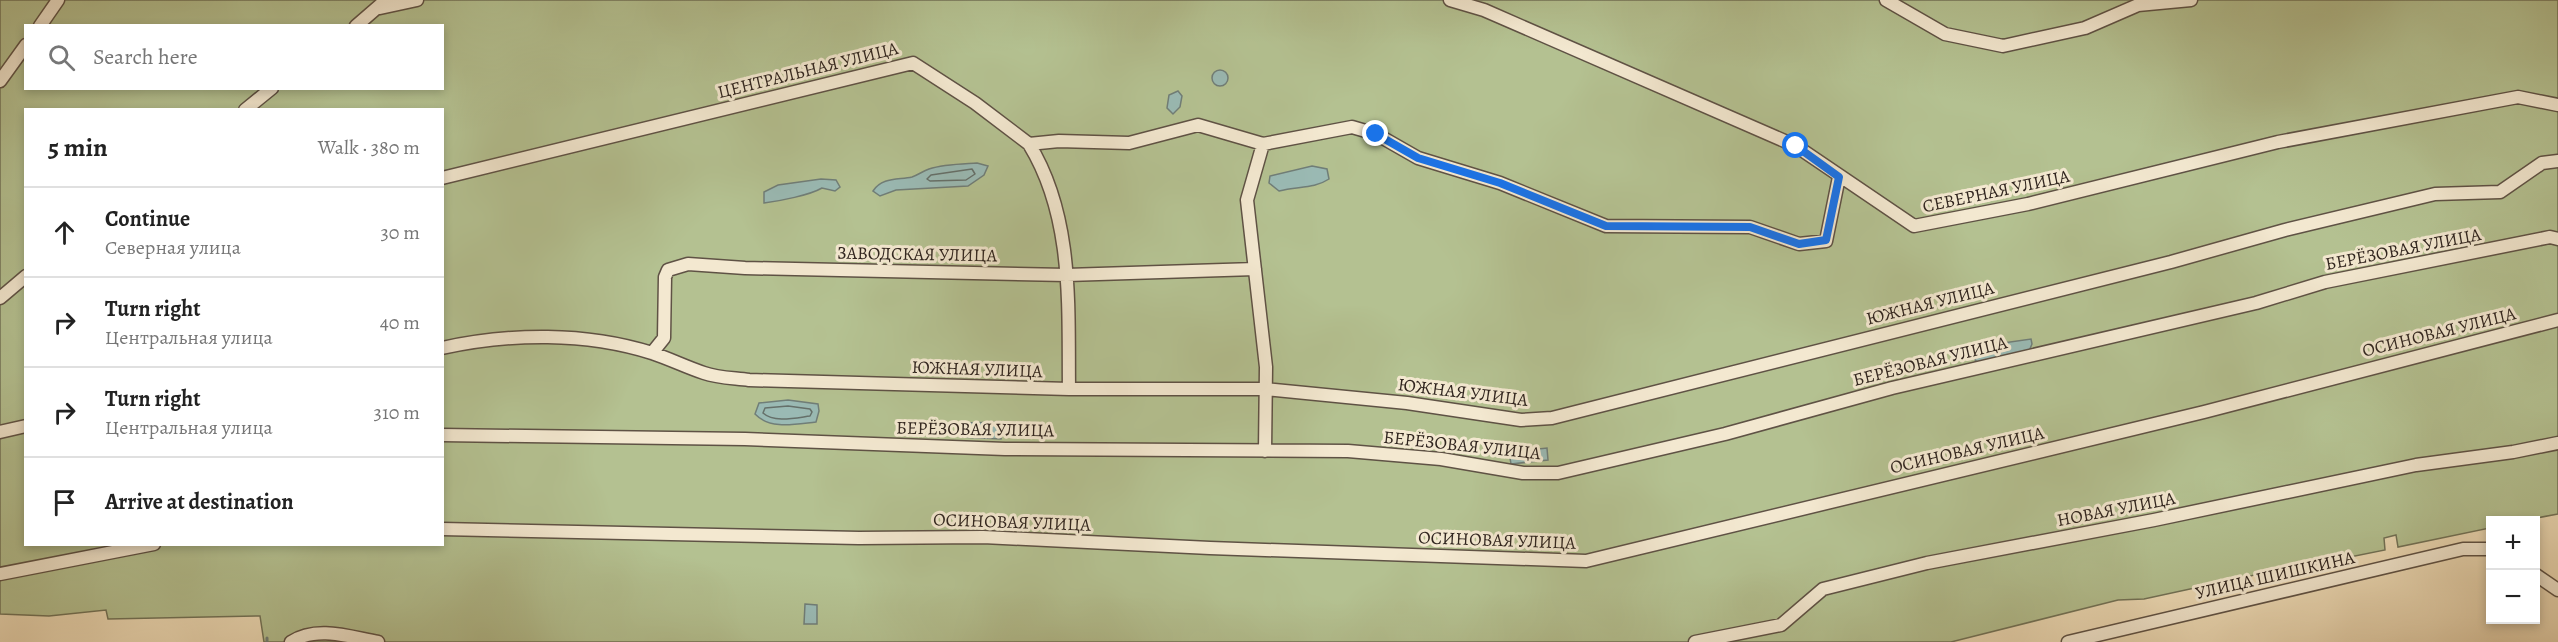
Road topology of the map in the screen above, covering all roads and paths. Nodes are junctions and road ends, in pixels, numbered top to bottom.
1 (58, 0) edge
2 (417, 0) edge
3 (1450, 0) edge
4 (1886, 0) edge
5 (2191, 0) edge
6 (383, 4) edge
7 (41, 24) edge
8 (358, 24) edge
9 (24, 48) edge
10 (0, 81) edge
11 (269, 90) edge
12 (2558, 105) edge
13 (247, 108) edge
14 (1029, 144) junction
15 (1263, 144) junction
16 (2558, 161) edge
17 (1839, 177) junction
18 (444, 178) edge
19 (2558, 239) edge
20 (1255, 269) junction
21 (1067, 274) junction
22 (24, 278) edge
23 (0, 297) edge
24 (2558, 320) edge
25 (444, 348) edge
26 (652, 353) junction
27 (1069, 389) junction
28 (1265, 389) junction
29 (24, 426) edge
30 (0, 432) edge
31 (444, 435) edge
32 (2558, 442) edge
33 (1265, 451) junction
34 (444, 530) edge
35 (144, 546) edge
36 (2486, 549) edge
37 (0, 574) edge
38 (2540, 578) edge
39 (2558, 590) edge
40 (291, 642) edge
41 (378, 642) edge
42 (1695, 642) edge
43 (2068, 642) edge

1 - 7 street
2 - 6 street
3 - 17 street, СЕВЕРНАЯ УЛИЦА
4 - 5 street
6 - 8 street
9 - 10 street
11 - 13 street
12 - 17 street, СЕВЕРНАЯ УЛИЦА
14 - 15 street
14 - 18 street, ЦЕНТРАЛЬНАЯ УЛИЦА
14 - 21 street
15 - 17 street
15 - 20 street
16 - 28 street, ЮЖНАЯ УЛИЦА
19 - 33 street, БЕРЁЗОВАЯ УЛИЦА
20 - 21 street, ЗАВОДСКАЯ УЛИЦА
20 - 28 street
21 - 26 street, ЗАВОДСКАЯ УЛИЦА
21 - 27 street
22 - 23 street
24 - 34 street, ОСИНОВАЯ УЛИЦА
25 - 26 street, ЮЖНАЯ УЛИЦА
26 - 27 street, ЮЖНАЯ УЛИЦА
27 - 28 street, ЮЖНАЯ УЛИЦА
28 - 33 street
29 - 30 street
31 - 33 street, БЕРЁЗОВАЯ УЛИЦА
32 - 42 street, НОВАЯ УЛИЦА
35 - 37 street
36 - 43 street, УЛИЦА ШИШКИНА
38 - 39 street
40 - 41 street

